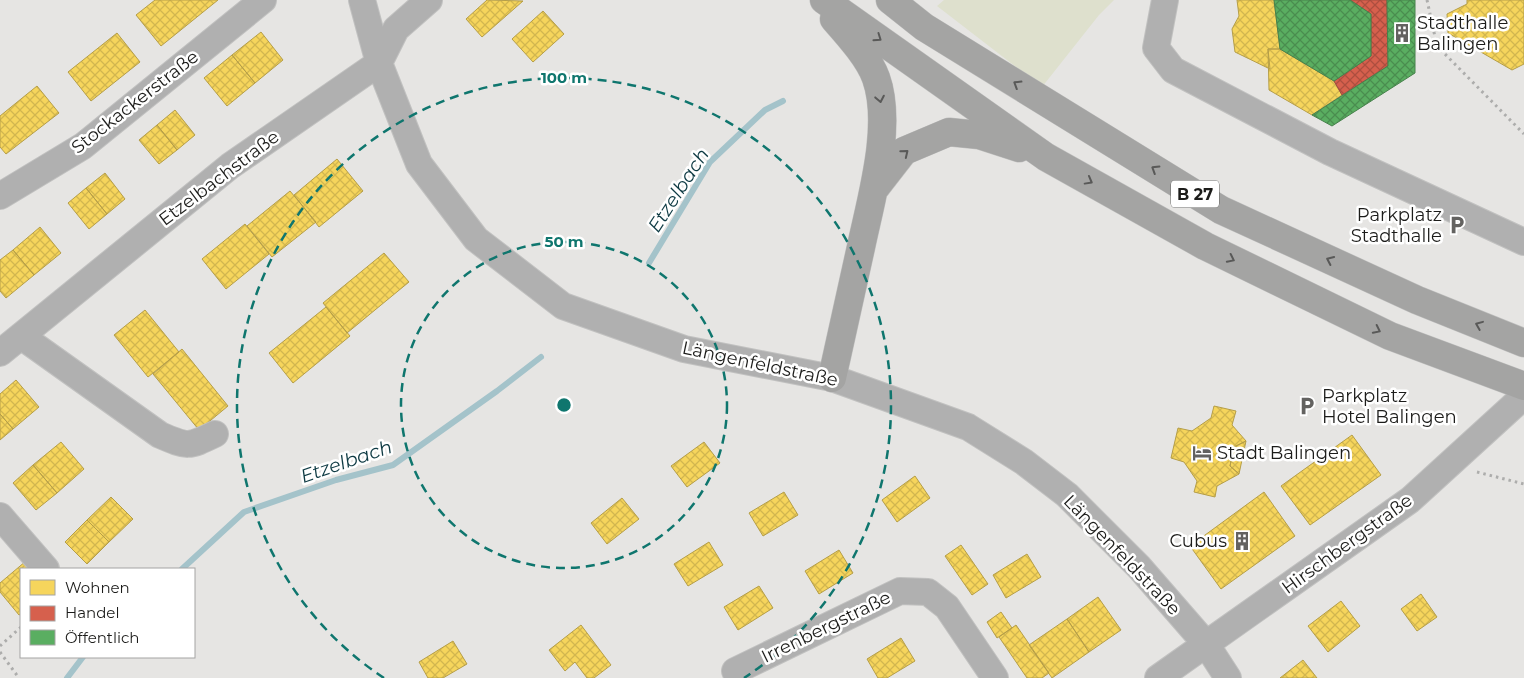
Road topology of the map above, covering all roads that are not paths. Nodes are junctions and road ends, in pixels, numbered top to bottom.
1 (263, 0) edge
2 (362, 0) edge
3 (430, 0) edge
4 (819, 0) edge
5 (824, 0) edge
6 (890, 0) edge
7 (1165, 0) edge
8 (379, 63) junction
9 (1046, 157) junction
10 (873, 190) junction
11 (0, 196) edge
12 (1524, 242) edge
13 (21, 336) junction
14 (1524, 344) edge
15 (0, 353) edge
16 (832, 378) junction
17 (1524, 386) edge
18 (1524, 396) edge
19 (215, 434) dead end
20 (0, 516) edge
21 (45, 568) edge
22 (1206, 644) junction
23 (735, 671) dead end
24 (995, 678) edge
25 (1158, 678) edge
26 (1228, 678) edge

1 - 11 street, Stockackerstraße
2 - 8 street, Längenfeldstraße
3 - 8 street, Etzelbachstraße
4 -> 10 highway
5 -> 9 highway, B 27
14 -> 6 highway, B 27
7 - 12 street
8 - 13 street, Etzelbachstraße
8 - 16 street, Längenfeldstraße
10 -> 9 highway
9 -> 17 highway, B 27
10 - 16 highway
13 - 15 street, Etzelbachstraße
13 - 19 street
16 - 22 street, Längenfeldstraße
18 - 22 street, Hirschbergstraße
20 - 21 street
22 - 25 street, Hirschbergstraße
22 - 26 street, Längenfeldstraße
23 - 24 street, Irrenbergstraße

